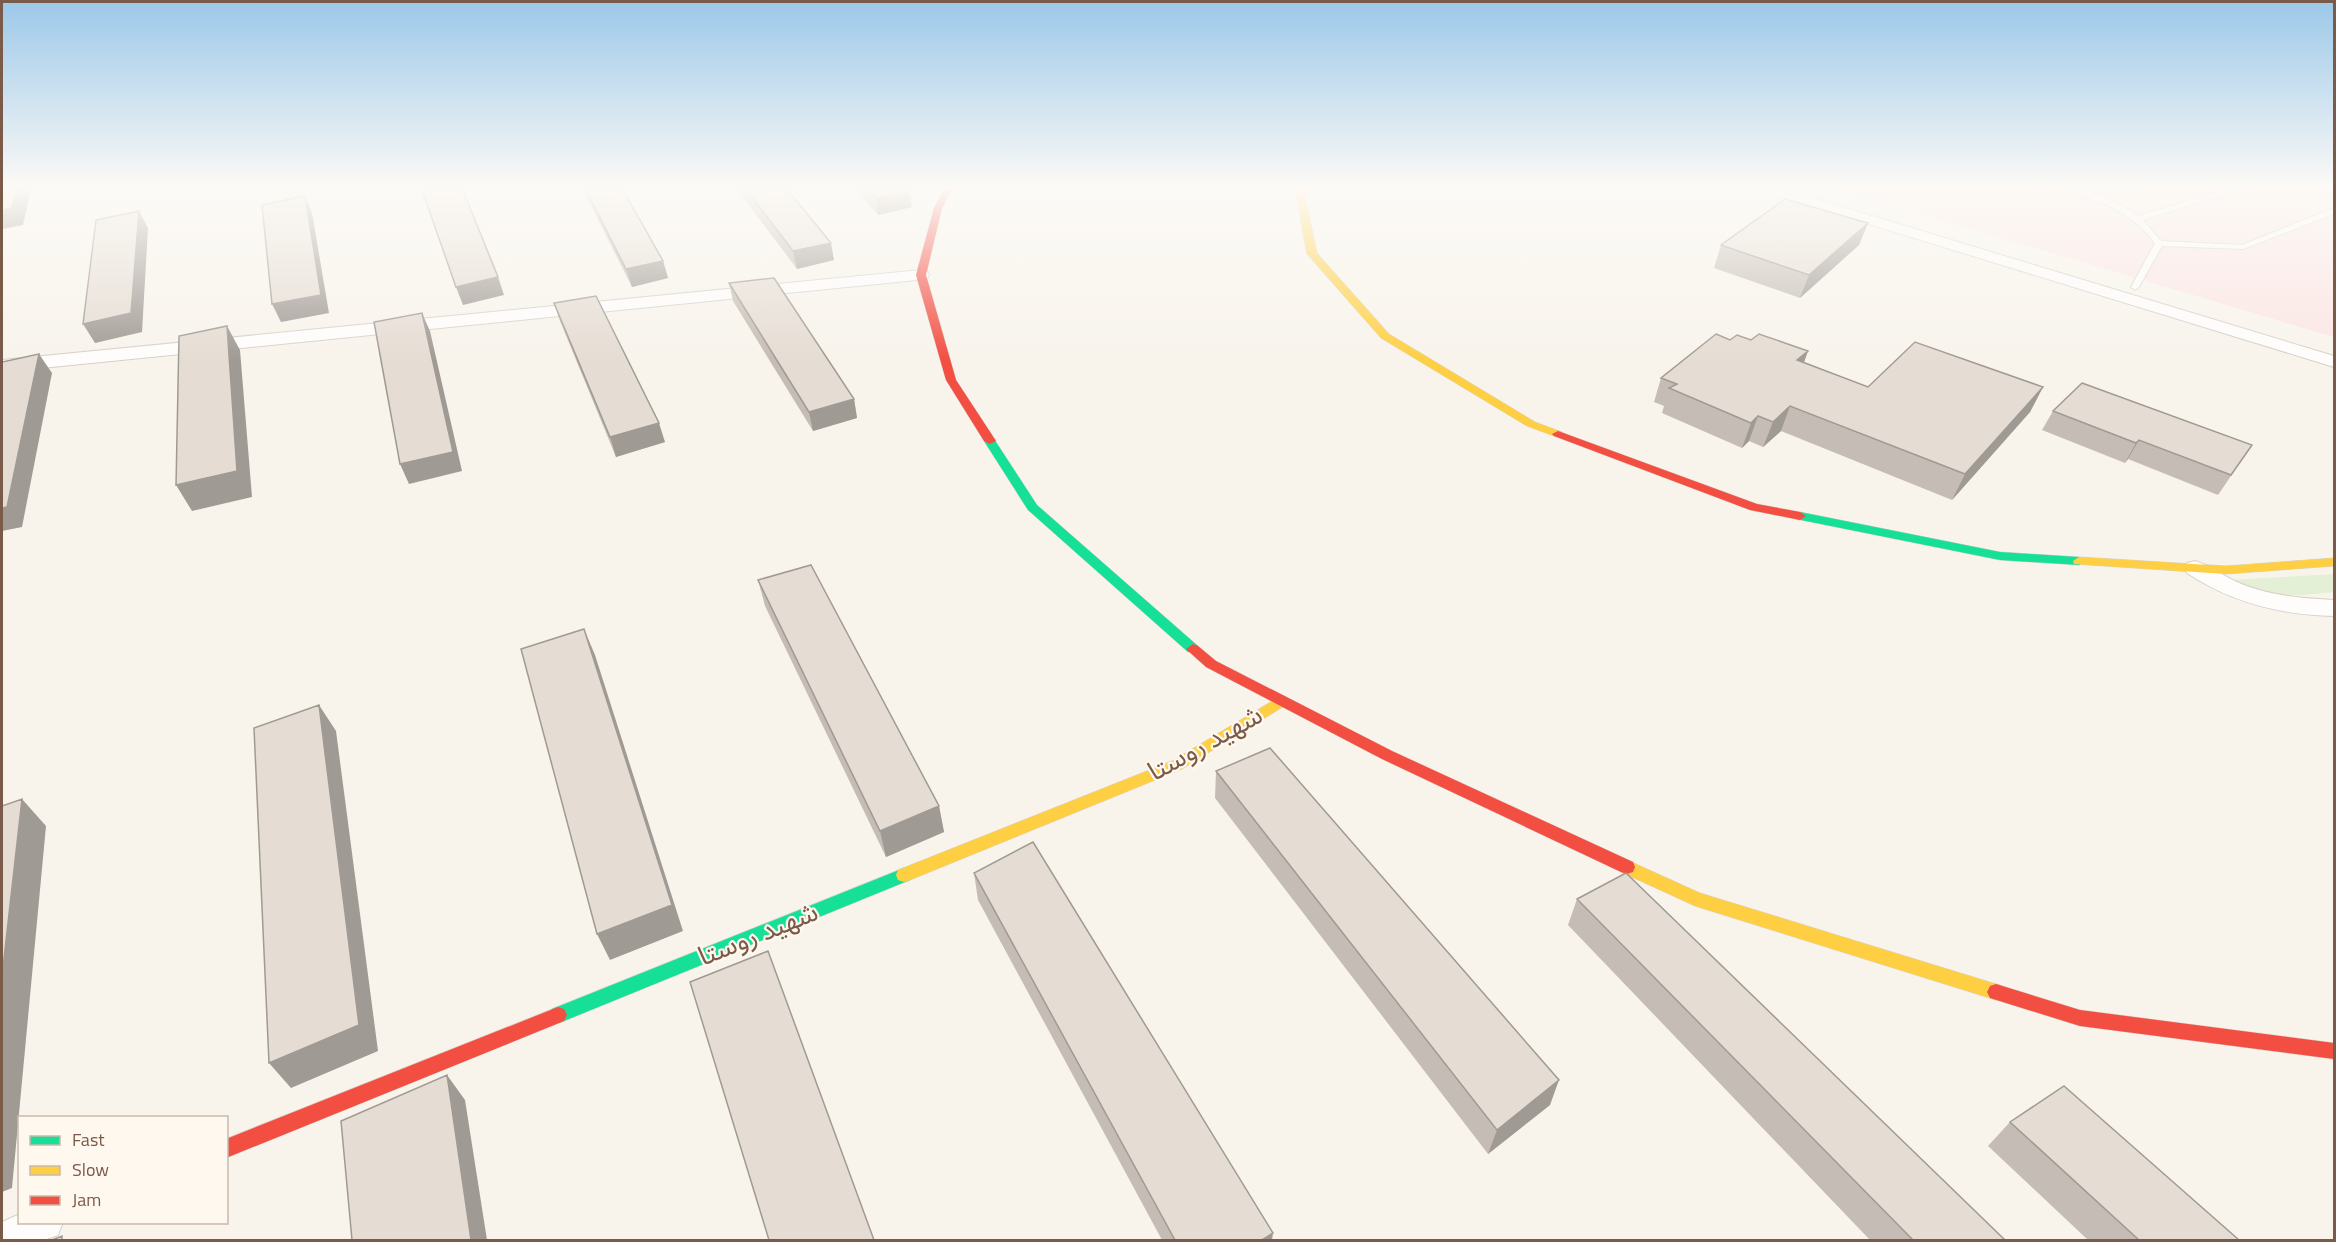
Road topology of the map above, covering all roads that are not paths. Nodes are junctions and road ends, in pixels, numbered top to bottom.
1 (928, 246) edge
2 (1310, 246) edge
3 (1955, 246) edge
4 (1999, 246) edge
5 (2157, 246) edge
6 (2221, 246) edge
7 (2246, 246) edge
8 (921, 275) junction
9 (2135, 287) junction
10 (2334, 348) edge
11 (2334, 362) edge
12 (2, 366) edge
13 (2334, 562) edge
14 (2195, 568) junction
15 (2334, 608) edge
16 (1281, 701) junction
17 (2334, 1051) edge
18 (228, 1148) edge
19 (40, 1224) edge
20 (2, 1240) edge

1 - 8 street
2 - 14 street
3 - 11 street
4 - 9 street
5 - 9 lane
6 - 7 lane
8 - 12 street
8 - 16 street
9 - 10 street
13 - 14 street
14 - 15 street
16 - 17 street
16 - 18 street, شهید روستا
19 - 20 street

